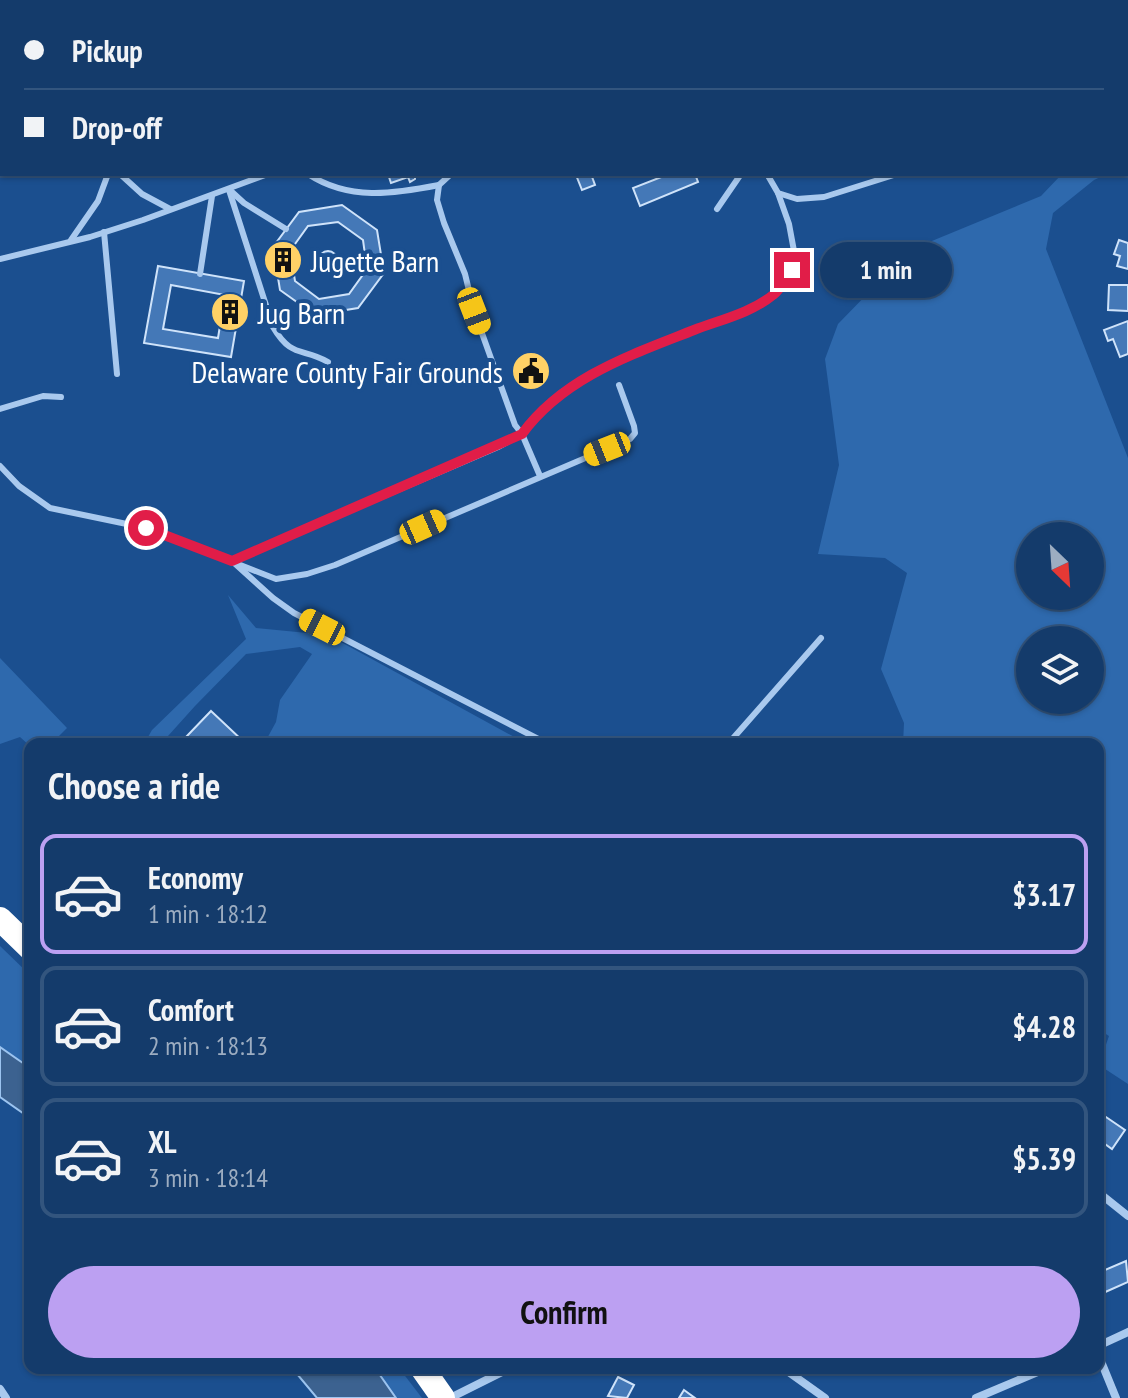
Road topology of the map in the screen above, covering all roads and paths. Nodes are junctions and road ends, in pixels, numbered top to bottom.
1 (107, 176) edge
2 (122, 176) edge
3 (263, 176) edge
4 (311, 176) edge
5 (449, 176) edge
6 (740, 176) edge
7 (768, 176) edge
8 (891, 176) edge
9 (439, 185) junction
10 (229, 190) junction
11 (778, 193) junction
12 (212, 196) junction
13 (170, 209) junction
14 (717, 209) dead end
15 (286, 229) dead end
16 (104, 232) junction
17 (71, 240) junction
18 (0, 259) edge
19 (200, 274) dead end
20 (328, 362) dead end
21 (117, 374) dead end
22 (619, 385) dead end
23 (61, 397) dead end
24 (0, 409) edge
25 (522, 434) junction
26 (0, 466) edge
27 (540, 476) junction
28 (232, 561) junction
29 (821, 638) dead end
30 (536, 738) edge
31 (733, 738) edge
32 (0, 919) edge
33 (24, 942) edge
34 (1104, 1197) edge
35 (1128, 1216) edge
36 (1128, 1332) edge
37 (1104, 1343) edge
38 (1104, 1369) edge
39 (426, 1374) edge
40 (498, 1374) edge
41 (791, 1374) edge
42 (1033, 1374) edge
43 (0, 1389) edge
44 (6, 1398) edge
45 (443, 1398) edge
46 (450, 1398) edge
47 (825, 1398) edge
48 (976, 1398) edge
49 (1116, 1398) edge

1 - 17 lane
2 - 13 lane
3 - 10 lane
4 - 9 lane
5 - 9 lane
6 - 14 lane
7 - 11 lane
8 - 11 lane
9 - 25 lane
10 - 12 lane
10 - 15 lane
10 - 20 lane
11 - 25 lane
12 - 13 lane
12 - 19 lane
13 - 16 lane
16 - 17 lane
16 - 21 lane
17 - 18 lane
22 - 27 lane
23 - 24 lane
25 - 27 lane
25 - 28 lane
26 - 28 lane
27 - 28 lane
28 - 30 lane
29 - 31 lane
32 - 33 highway
34 - 35 street
36 - 37 street
38 - 49 street
39 - 45 highway
40 - 46 street
41 - 47 street
42 - 48 street
43 - 44 street

